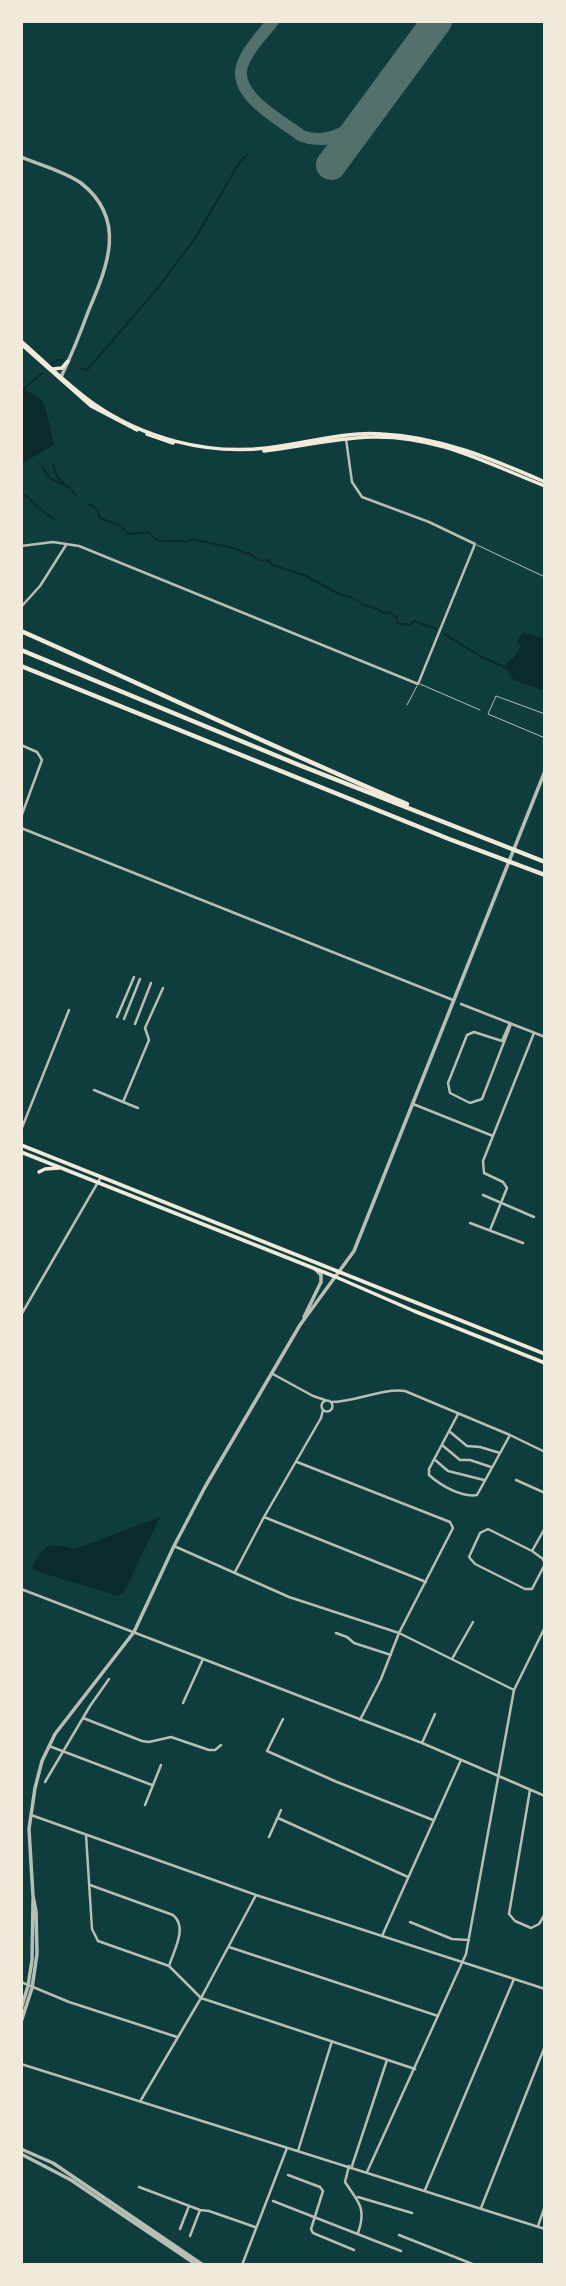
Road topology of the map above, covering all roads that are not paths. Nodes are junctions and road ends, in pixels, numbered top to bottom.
1 (21, 157) edge
2 (21, 343) edge
3 (68, 361) junction
4 (51, 368) junction
5 (61, 379) junction
6 (346, 437) junction
7 (545, 484) edge
8 (66, 544) junction
9 (475, 544) junction
10 (21, 546) edge
11 (545, 578) edge
12 (21, 607) edge
13 (21, 631) edge
14 (21, 650) edge
15 (21, 667) edge
16 (418, 684) junction
17 (407, 705) dead end
18 (480, 710) dead end
19 (545, 714) edge
20 (545, 738) edge
21 (21, 745) edge
22 (545, 771) edge
23 (21, 817) edge
24 (21, 828) edge
25 (494, 841) junction
26 (545, 862) edge
27 (545, 876) edge
28 (134, 977) dead end
29 (140, 979) dead end
30 (151, 983) dead end
31 (163, 988) dead end
32 (453, 1000) junction
33 (461, 1004) dead end
34 (69, 1010) dead end
35 (117, 1017) dead end
36 (124, 1019) dead end
37 (511, 1023) junction
38 (135, 1024) dead end
39 (534, 1032) junction
40 (545, 1037) edge
41 (94, 1090) dead end
42 (123, 1102) junction
43 (413, 1104) junction
44 (138, 1108) dead end
45 (21, 1130) edge
46 (493, 1136) junction
47 (21, 1145) edge
48 (21, 1152) edge
49 (61, 1168) junction
50 (39, 1172) dead end
51 (101, 1177) junction
52 (98, 1183) junction
53 (483, 1195) dead end
54 (163, 1201) junction
55 (502, 1203) junction
56 (162, 1209) junction
57 (534, 1217) dead end
58 (470, 1223) dead end
59 (490, 1230) junction
60 (523, 1244) dead end
61 (315, 1269) junction
62 (340, 1271) junction
63 (336, 1277) junction
64 (21, 1315) edge
65 (300, 1325) junction
66 (545, 1354) edge
67 (545, 1363) edge
68 (271, 1373) junction
69 (313, 1396) junction
70 (325, 1400) junction
71 (331, 1402) junction
72 (344, 1402) junction
73 (332, 1408) junction
74 (324, 1409) junction
75 (458, 1414) junction
76 (449, 1431) junction
77 (510, 1435) junction
78 (442, 1445) junction
79 (545, 1452) edge
80 (500, 1453) junction
81 (434, 1459) junction
82 (297, 1462) junction
83 (492, 1467) junction
84 (516, 1480) dead end
85 (485, 1481) junction
86 (545, 1493) edge
87 (264, 1517) junction
88 (545, 1528) edge
89 (174, 1546) junction
90 (532, 1551) junction
91 (235, 1572) junction
92 (426, 1582) junction
93 (21, 1589) edge
94 (473, 1622) dead end
95 (545, 1628) edge
96 (134, 1632) junction
97 (336, 1633) dead end
98 (399, 1633) junction
99 (391, 1655) junction
100 (203, 1659) junction
101 (452, 1660) junction
102 (109, 1679) dead end
103 (545, 1682) edge
104 (545, 1688) edge
105 (514, 1690) junction
106 (183, 1703) dead end
107 (435, 1714) dead end
108 (83, 1718) junction
109 (283, 1719) dead end
110 (360, 1720) junction
111 (422, 1743) junction
112 (221, 1745) dead end
113 (49, 1746) junction
114 (64, 1751) junction
115 (461, 1760) junction
116 (161, 1765) dead end
117 (498, 1777) junction
118 (45, 1782) dead end
119 (152, 1786) junction
120 (530, 1790) junction
121 (545, 1796) edge
122 (145, 1805) dead end
123 (281, 1810) dead end
124 (30, 1815) junction
125 (278, 1818) junction
126 (433, 1821) junction
127 (86, 1835) junction
128 (269, 1837) dead end
129 (408, 1877) junction
130 (90, 1885) junction
131 (256, 1895) junction
132 (545, 1914) edge
133 (410, 1922) dead end
134 (382, 1936) junction
135 (469, 1940) junction
136 (229, 1947) junction
137 (463, 1962) junction
138 (169, 1966) junction
139 (514, 1979) junction
140 (21, 1982) edge
141 (30, 1987) junction
142 (545, 1989) edge
143 (201, 1998) junction
144 (21, 2009) edge
145 (438, 2016) junction
146 (21, 2022) edge
147 (177, 2037) junction
148 (332, 2041) junction
149 (545, 2046) edge
150 (387, 2060) junction
151 (21, 2064) edge
152 (415, 2069) junction
153 (141, 2101) junction
154 (287, 2148) junction
155 (21, 2151) edge
156 (298, 2151) junction
157 (350, 2167) junction
158 (368, 2172) junction
159 (288, 2175) dead end
160 (139, 2187) dead end
161 (425, 2190) junction
162 (357, 2197) junction
163 (273, 2201) dead end
164 (189, 2206) junction
165 (545, 2206) edge
166 (481, 2208) junction
167 (200, 2210) junction
168 (412, 2213) dead end
169 (315, 2217) junction
170 (537, 2226) junction
171 (256, 2228) junction
172 (180, 2229) dead end
173 (545, 2229) edge
174 (358, 2233) junction
175 (399, 2235) dead end
176 (190, 2236) dead end
177 (354, 2250) dead end
178 (401, 2251) dead end
179 (197, 2265) edge
180 (203, 2265) edge
181 (242, 2265) edge
182 (475, 2265) edge

1 - 3 street
2 - 4 main road
2 - 5 main road
3 - 4 main road
3 - 5 street
4 - 5 main road
5 - 6 main road
6 - 7 main road
6 - 9 street
8 - 10 street
8 - 12 street
8 - 16 street
9 - 11 lane
9 - 16 street
13 - 25 highway
14 - 25 highway
15 - 27 highway
16 - 17 lane
16 - 18 lane
19 - 20 lane
21 - 23 street
22 - 32 street
24 - 32 street
25 - 26 highway
28 - 35 street
29 - 36 street
30 - 38 street
31 - 42 street
32 - 43 street
33 - 37 street
34 - 45 street
37 - 37 street
37 - 39 street
39 - 40 street
39 - 46 street
41 - 42 street
42 - 44 street
43 - 46 street
43 - 62 street
46 - 55 street
47 - 51 main road
48 - 49 main road
49 - 50 main road
49 - 52 main road
51 - 52 street
51 - 54 main road
52 - 56 main road
52 - 64 street
53 - 55 street
54 - 56 main road
54 - 62 main road
55 - 57 street
55 - 59 street
56 - 61 main road
58 - 59 street
59 - 60 street
61 - 63 main road
61 - 65 street
62 - 63 street
62 - 66 main road
63 - 65 street
63 - 67 main road
65 - 68 street
68 - 69 street
68 - 89 street
69 - 70 street
69 - 74 street
70 - 71 street
70 - 74 street
71 - 72 street
71 - 73 street
72 - 73 street
72 - 75 street
73 - 74 street
74 - 82 street
75 - 76 street
75 - 77 street
76 - 78 street
76 - 80 street
77 - 79 street
77 - 80 street
78 - 81 street
78 - 83 street
80 - 83 street
81 - 85 street
81 - 85 street
82 - 87 street
82 - 92 street
83 - 85 street
84 - 86 street
87 - 91 street
87 - 92 street
88 - 90 street
89 - 91 street
89 - 96 street
90 - 90 street
91 - 98 street
92 - 98 street
93 - 96 street
94 - 101 street
95 - 105 street
96 - 100 street
96 - 113 street
97 - 99 street
98 - 99 street
98 - 101 street
99 - 110 street
100 - 106 street
100 - 110 street
101 - 105 street
102 - 108 street
103 - 104 street
105 - 117 street
107 - 111 street
108 - 112 street
108 - 114 street
109 - 126 street
110 - 111 street
111 - 115 street
113 - 114 street
113 - 124 street
114 - 118 street
114 - 119 street
115 - 117 street
115 - 126 street
116 - 119 street
117 - 120 street
117 - 135 street
119 - 122 street
120 - 121 street
120 - 132 street
123 - 125 street
124 - 127 street
124 - 141 street
125 - 128 street
125 - 129 street
126 - 129 street
127 - 130 street
127 - 131 street
129 - 134 street
130 - 138 street
130 - 138 street
131 - 134 street
131 - 136 street
133 - 135 street
134 - 137 street
135 - 137 street
136 - 143 street
136 - 145 street
137 - 139 street
137 - 145 street
138 - 143 street
139 - 142 street
139 - 161 street
140 - 141 street
141 - 144 street
141 - 146 street
141 - 147 street
143 - 147 street
143 - 148 street
145 - 152 street
147 - 153 street
148 - 150 street
148 - 156 street
149 - 166 street
150 - 152 street
150 - 157 street
151 - 153 street
152 - 158 street
153 - 154 street
154 - 156 street
154 - 171 street
155 - 179 street
155 - 180 street
156 - 157 street
157 - 158 street
157 - 162 street
158 - 161 street
159 - 169 street
160 - 164 street
161 - 166 street
162 - 168 street
162 - 174 street
163 - 169 street
164 - 167 street
164 - 172 street
165 - 170 street
166 - 170 street
167 - 171 street
167 - 176 street
169 - 174 street
169 - 177 street
170 - 173 street
171 - 181 street
174 - 178 street
175 - 182 street

